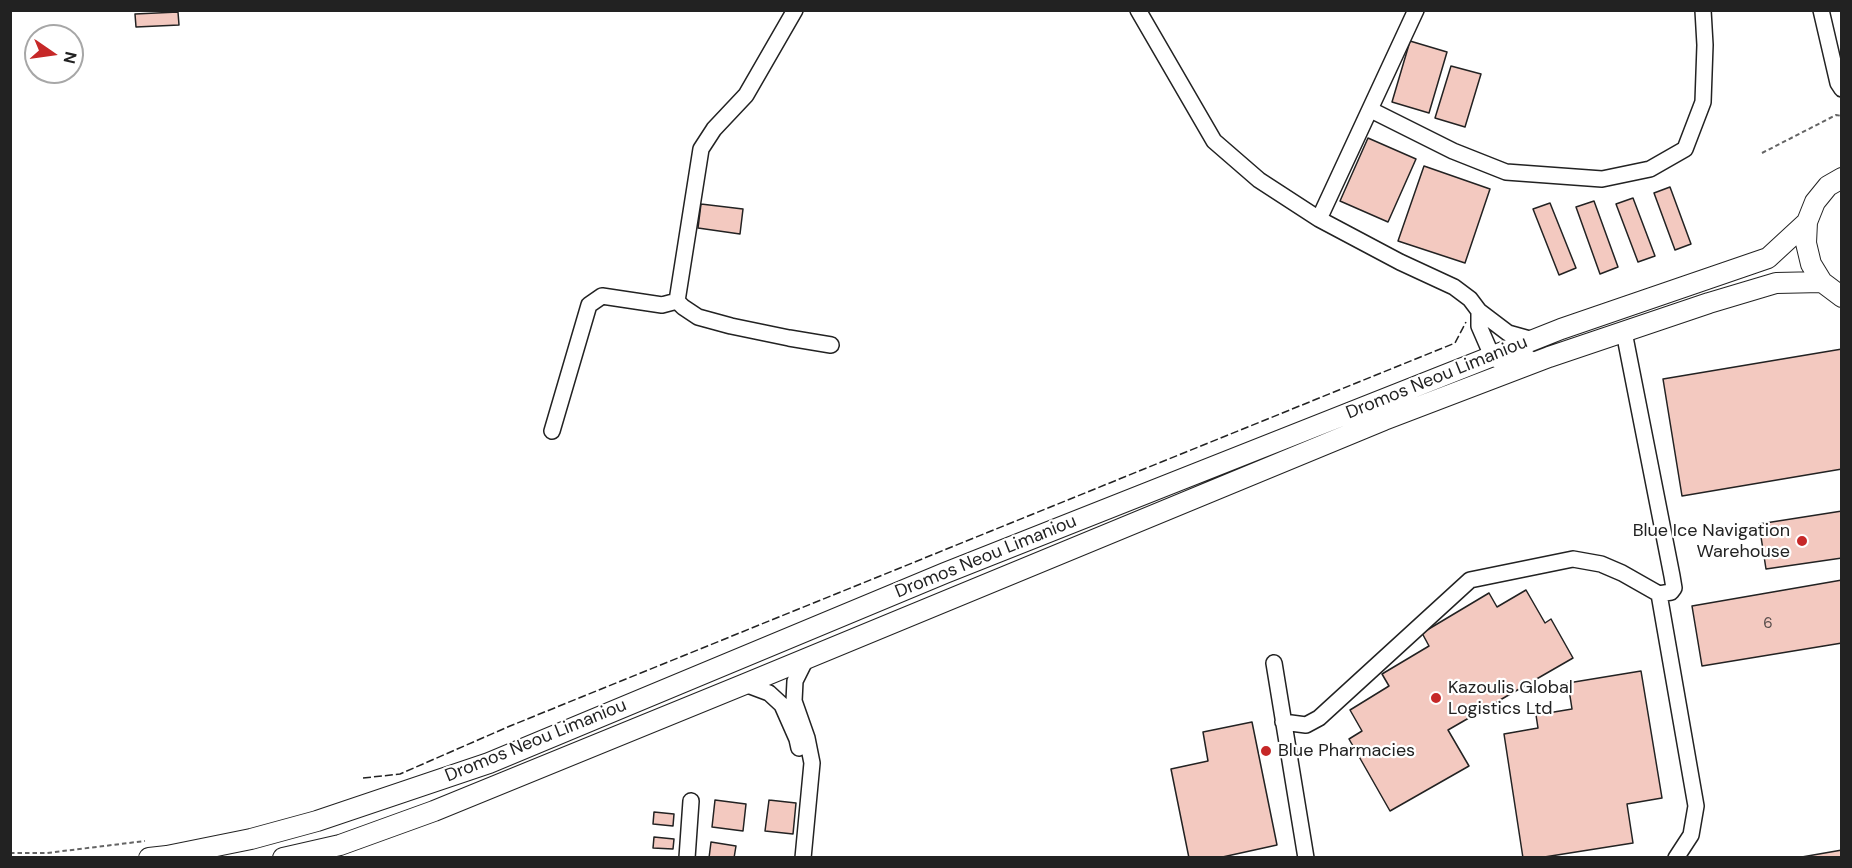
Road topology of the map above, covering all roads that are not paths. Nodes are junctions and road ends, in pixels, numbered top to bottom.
1 (795, 10) edge
2 (1138, 10) edge
3 (1416, 10) edge
4 (1703, 10) edge
5 (1821, 10) edge
6 (1842, 89) edge
7 (1371, 110) junction
8 (1842, 178) edge
9 (1319, 219) junction
10 (1808, 222) junction
11 (1822, 282) junction
12 (1842, 297) edge
13 (677, 301) junction
14 (1479, 311) junction
15 (1624, 332) junction
16 (1533, 340) junction
17 (831, 345) dead end
18 (1492, 356) junction
19 (1549, 357) junction
20 (552, 431) dead end
21 (1659, 594) junction
22 (806, 659) junction
23 (1274, 663) dead end
24 (745, 684) junction
25 (1283, 722) junction
26 (809, 789) junction
27 (691, 801) dead end
28 (149, 849) edge
29 (283, 858) edge
30 (687, 858) edge
31 (803, 858) edge
32 (1305, 858) edge
33 (1676, 858) edge

1 - 13 street
2 - 9 street
3 - 7 street
4 - 7 street
5 - 6 street
7 - 9 street
8 - 10 main road
9 - 14 street
10 - 11 main road
10 - 16 main road, Dromos Neou Limaniou
11 - 12 main road
11 - 15 main road, Dromos Neou Limaniou
13 - 17 street
13 - 20 street
14 - 16 street
14 - 18 street
15 - 19 main road, Dromos Neou Limaniou
15 - 21 street
16 - 18 main road, Dromos Neou Limaniou
18 - 19 street
18 - 28 main road, Dromos Neou Limaniou
19 - 22 main road, Dromos Neou Limaniou
21 - 25 street
21 - 33 street
22 - 24 main road, Dromos Neou Limaniou
22 - 26 street
23 - 25 street
24 - 26 street
24 - 29 main road, Dromos Neou Limaniou
25 - 32 street
26 - 31 street
27 - 30 street

